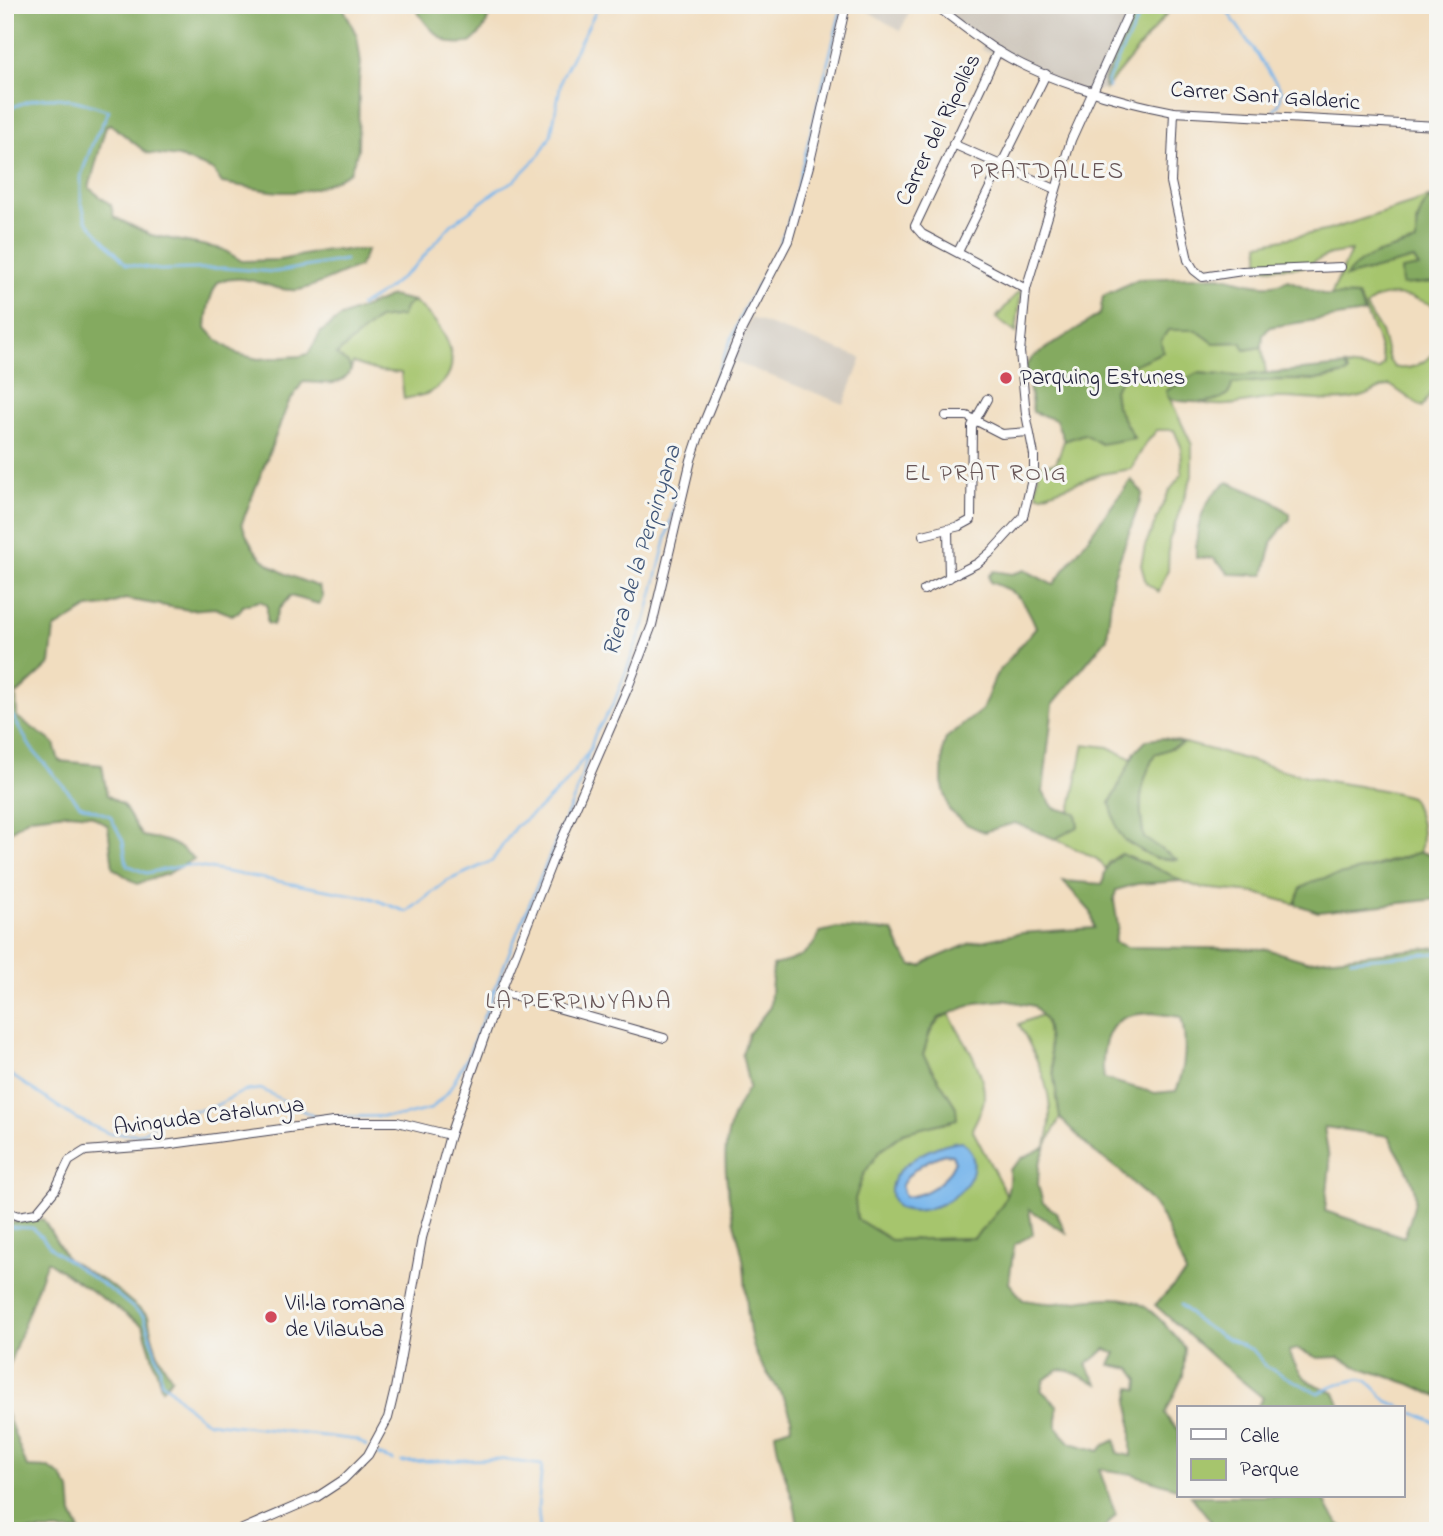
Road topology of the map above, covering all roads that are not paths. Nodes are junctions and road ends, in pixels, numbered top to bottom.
1 (846, 5) edge
2 (935, 5) edge
3 (1132, 5) edge
4 (998, 51) junction
5 (1046, 74) junction
6 (1093, 92) junction
7 (1174, 112) junction
8 (1438, 126) edge
9 (953, 144) junction
10 (1000, 166) junction
11 (1055, 189) junction
12 (958, 252) junction
13 (1341, 267) dead end
14 (1026, 289) junction
15 (987, 398) dead end
16 (946, 416) dead end
17 (976, 421) junction
18 (1029, 432) junction
19 (948, 530) junction
20 (923, 535) dead end
21 (948, 578) junction
22 (924, 590) dead end
23 (501, 992) junction
24 (664, 1038) dead end
25 (450, 1135) junction
26 (5, 1211) edge
27 (238, 1531) edge

1 - 23 street
2 - 4 street, Carrer Sant Galderic
3 - 6 street
4 - 5 street, Carrer Sant Galderic
4 - 9 street, Carrer del Ripollès
5 - 6 street, Carrer Sant Galderic
5 - 10 street
6 - 7 street, Carrer Sant Galderic
6 - 11 street
7 - 8 street, Carrer Sant Galderic
7 - 13 street
9 - 10 street
9 - 12 street, Carrer del Ripollès
10 - 11 street
10 - 12 street
11 - 14 street
12 - 14 street
14 - 18 street
15 - 17 street
16 - 17 street
17 - 18 street
17 - 19 street
18 - 21 street
19 - 20 street
19 - 21 street
21 - 22 street
23 - 24 street
23 - 25 street
25 - 26 street, Avinguda Catalunya
25 - 27 street

